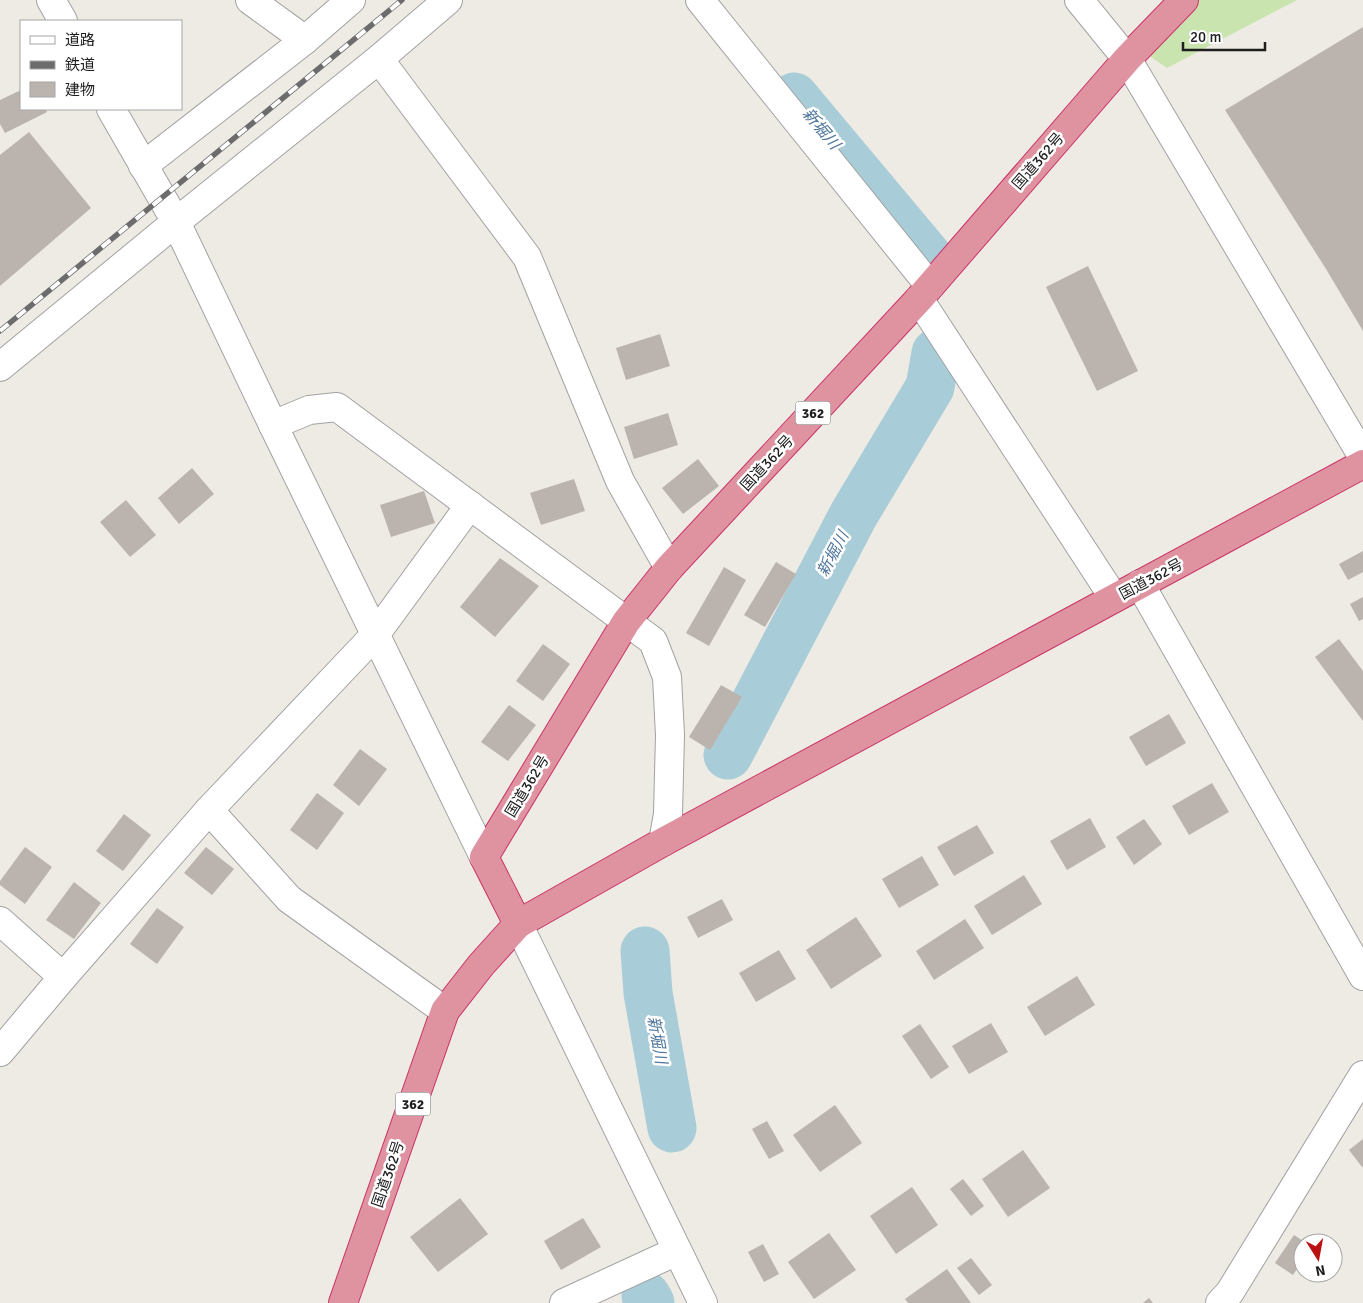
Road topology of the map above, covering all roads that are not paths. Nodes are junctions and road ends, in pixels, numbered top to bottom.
1 (51, 0) edge
2 (250, 0) edge
3 (351, 0) edge
4 (448, 0) edge
5 (700, 0) edge
6 (1079, 0) edge
7 (1184, 0) edge
8 (62, 20) edge
9 (305, 40) junction
10 (379, 59) junction
11 (1127, 59) junction
12 (112, 110) edge
13 (143, 166) junction
14 (176, 222) junction
15 (924, 292) junction
16 (0, 367) edge
17 (273, 425) junction
18 (1363, 457) edge
19 (1363, 464) edge
20 (470, 505) junction
21 (669, 568) junction
22 (1140, 584) junction
23 (1114, 598) junction
24 (626, 622) junction
25 (375, 635) junction
26 (209, 810) junction
27 (663, 842) junction
28 (484, 857) junction
29 (0, 921) edge
30 (518, 924) junction
31 (1363, 976) edge
32 (63, 977) junction
33 (446, 1011) junction
34 (0, 1052) edge
35 (1363, 1075) edge
36 (677, 1251) junction
37 (343, 1303) edge
38 (564, 1303) edge
39 (703, 1303) edge
40 (1220, 1303) edge

1 - 8 street
2 - 9 street
3 - 9 street
4 - 10 street
5 - 15 street
6 - 11 street
7 - 11 highway, 国道362号 / 362
9 - 13 street
10 - 14 street
10 - 21 street
11 - 15 highway, 国道362号 / 362
11 - 18 street
12 - 13 street
13 - 14 street
14 - 16 street
14 - 17 street
15 - 21 highway, 国道362号 / 362
15 - 23 street
17 - 20 street
17 - 25 street
19 - 22 highway, 国道362号 / 362
20 - 24 street
20 - 25 street
21 - 24 highway, 国道362号 / 362
22 - 23 highway, 国道362号 / 362
22 - 31 street
23 - 27 highway, 国道362号 / 362
24 - 27 street
24 - 28 highway, 国道362号 / 362
25 - 26 street
25 - 28 street
26 - 32 street
26 - 33 street
27 - 30 highway, 国道362号 / 362
28 - 30 highway
29 - 32 street
30 - 33 highway, 国道362号 / 362
30 - 36 street
32 - 34 street
33 - 37 highway, 国道362号 / 362
35 - 40 street
36 - 38 street
36 - 39 street

